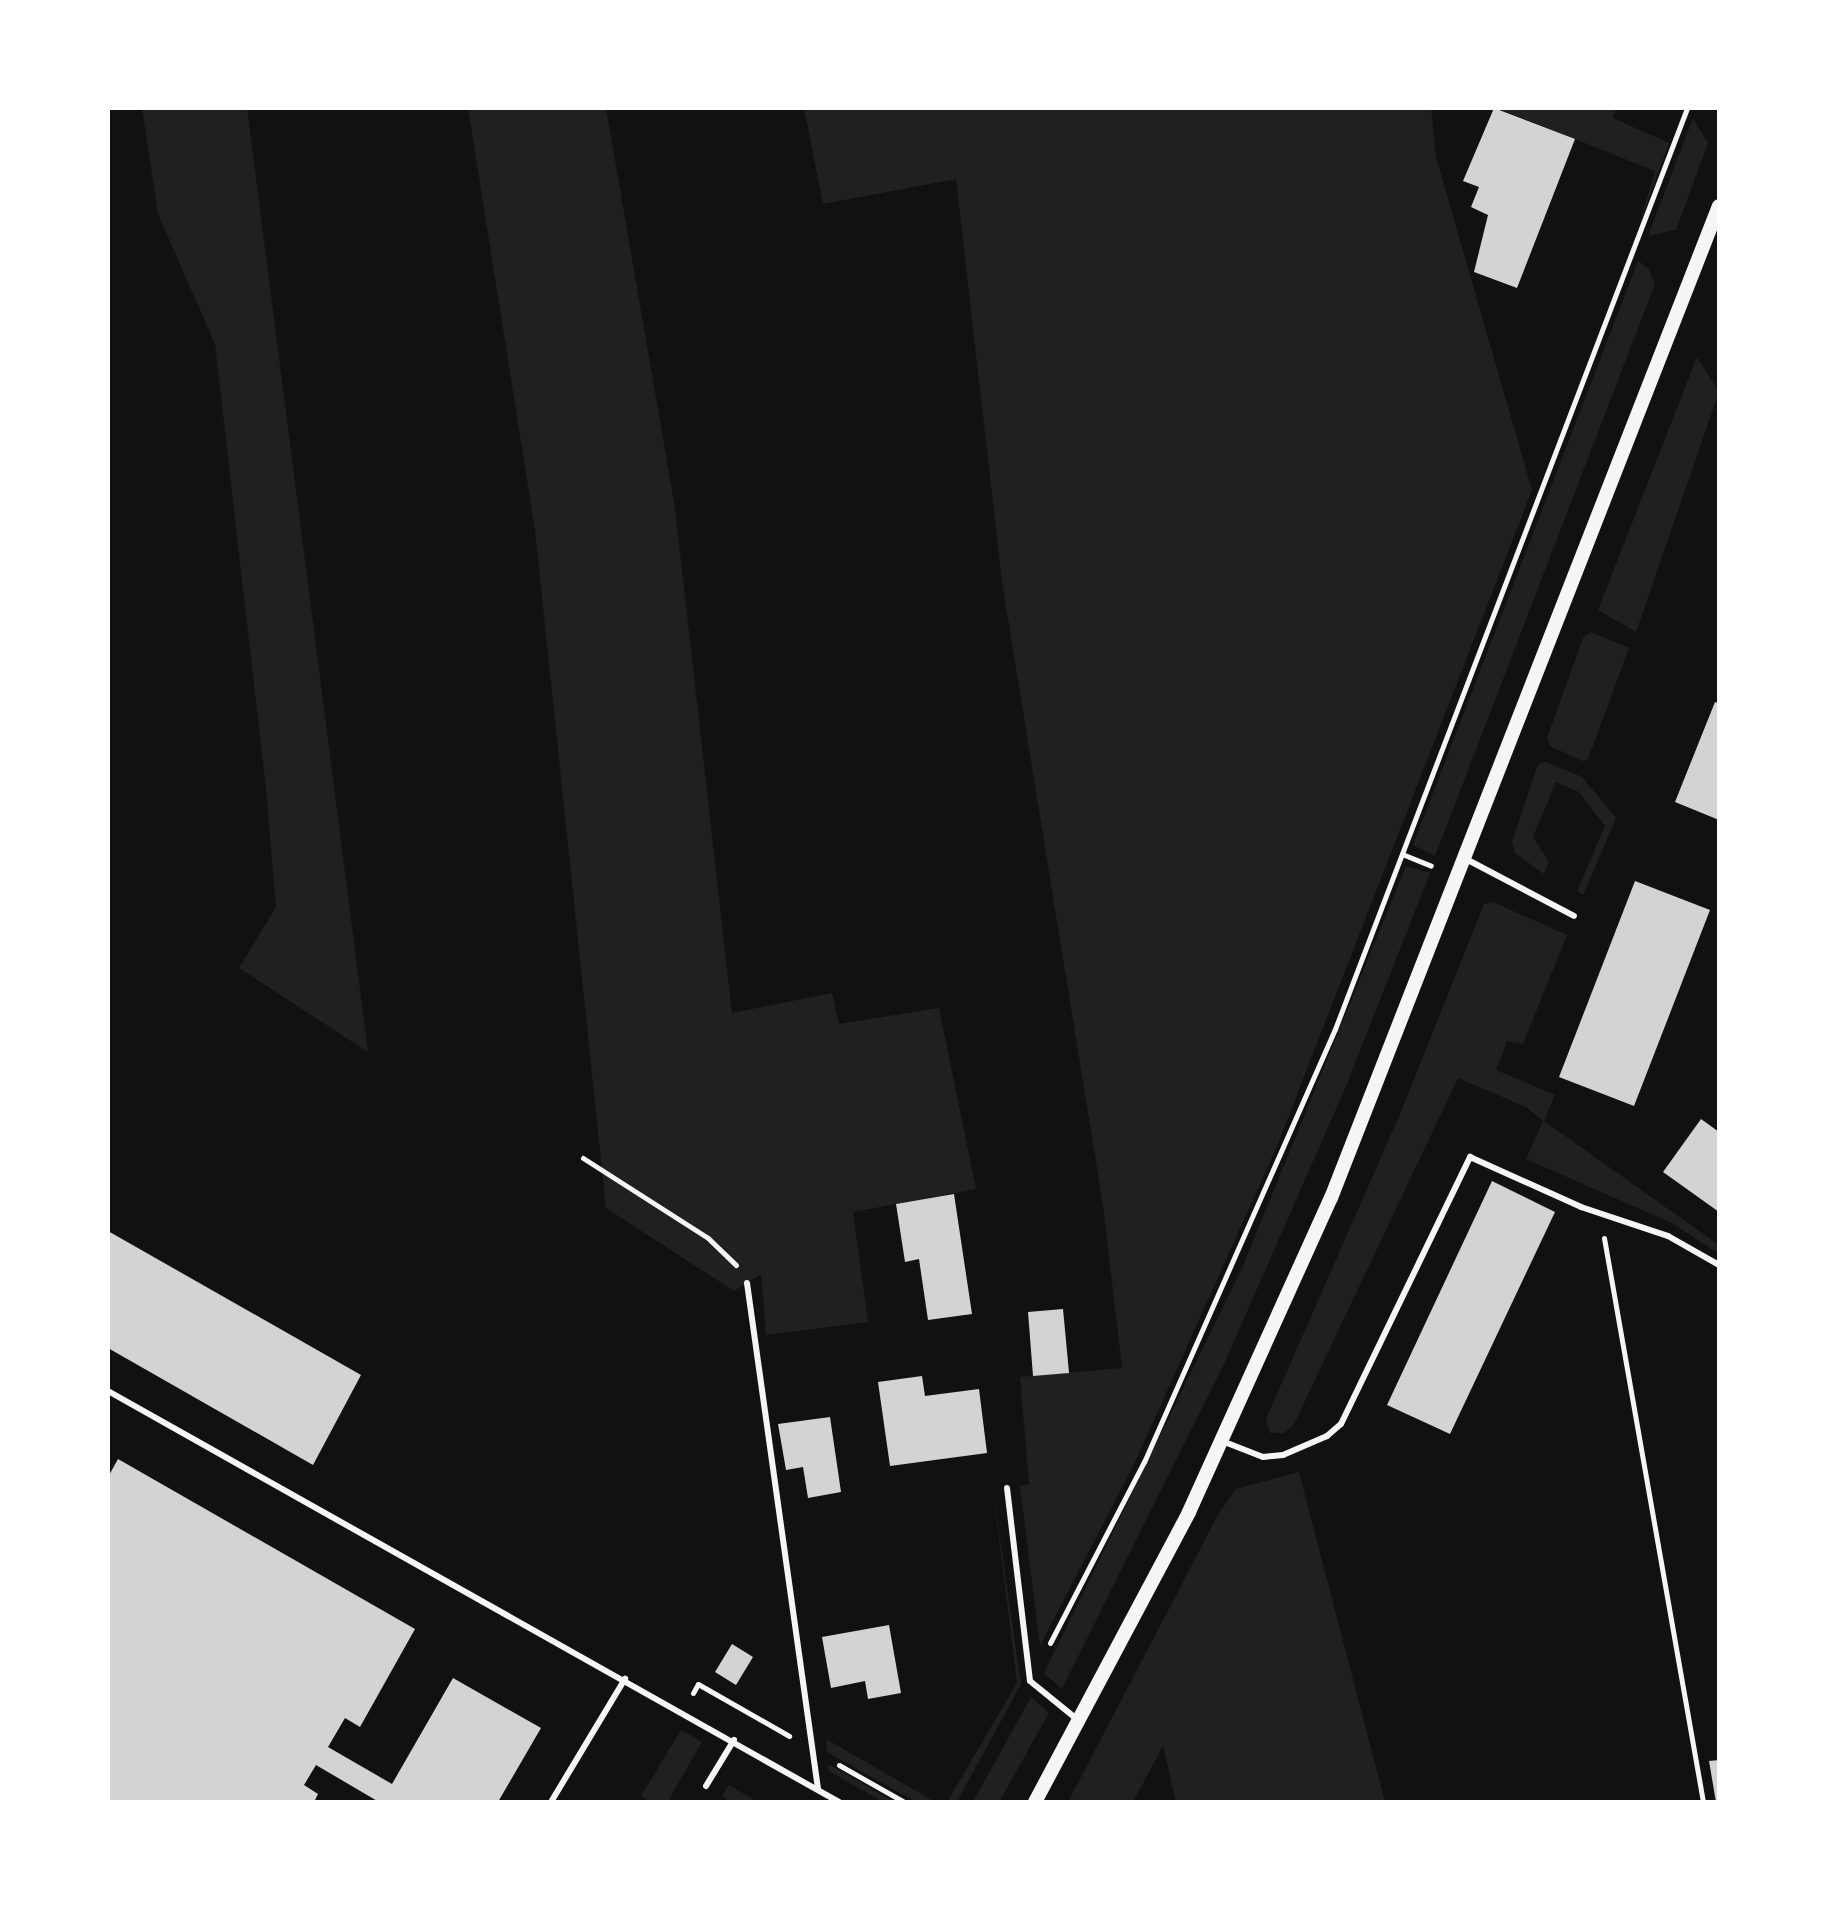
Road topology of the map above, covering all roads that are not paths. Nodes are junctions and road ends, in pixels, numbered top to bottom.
1 (1719, 206) edge
2 (1466, 859) junction
3 (1574, 916) dead end
4 (1719, 1265) edge
5 (747, 1283) road end
6 (108, 1391) edge
7 (1222, 1441) junction
8 (1007, 1488) dead end
9 (625, 1679) junction
10 (1081, 1722) junction
11 (734, 1740) junction
12 (706, 1786) dead end
13 (818, 1789) junction
14 (551, 1802) edge
15 (839, 1802) edge
16 (1035, 1802) edge

1 - 2 street
2 - 3 lane
2 - 7 street
4 - 7 lane
5 - 13 lane
6 - 9 lane
7 - 10 street
8 - 10 lane
9 - 11 lane
9 - 14 lane
10 - 16 street
11 - 12 lane
11 - 13 lane
13 - 15 lane

